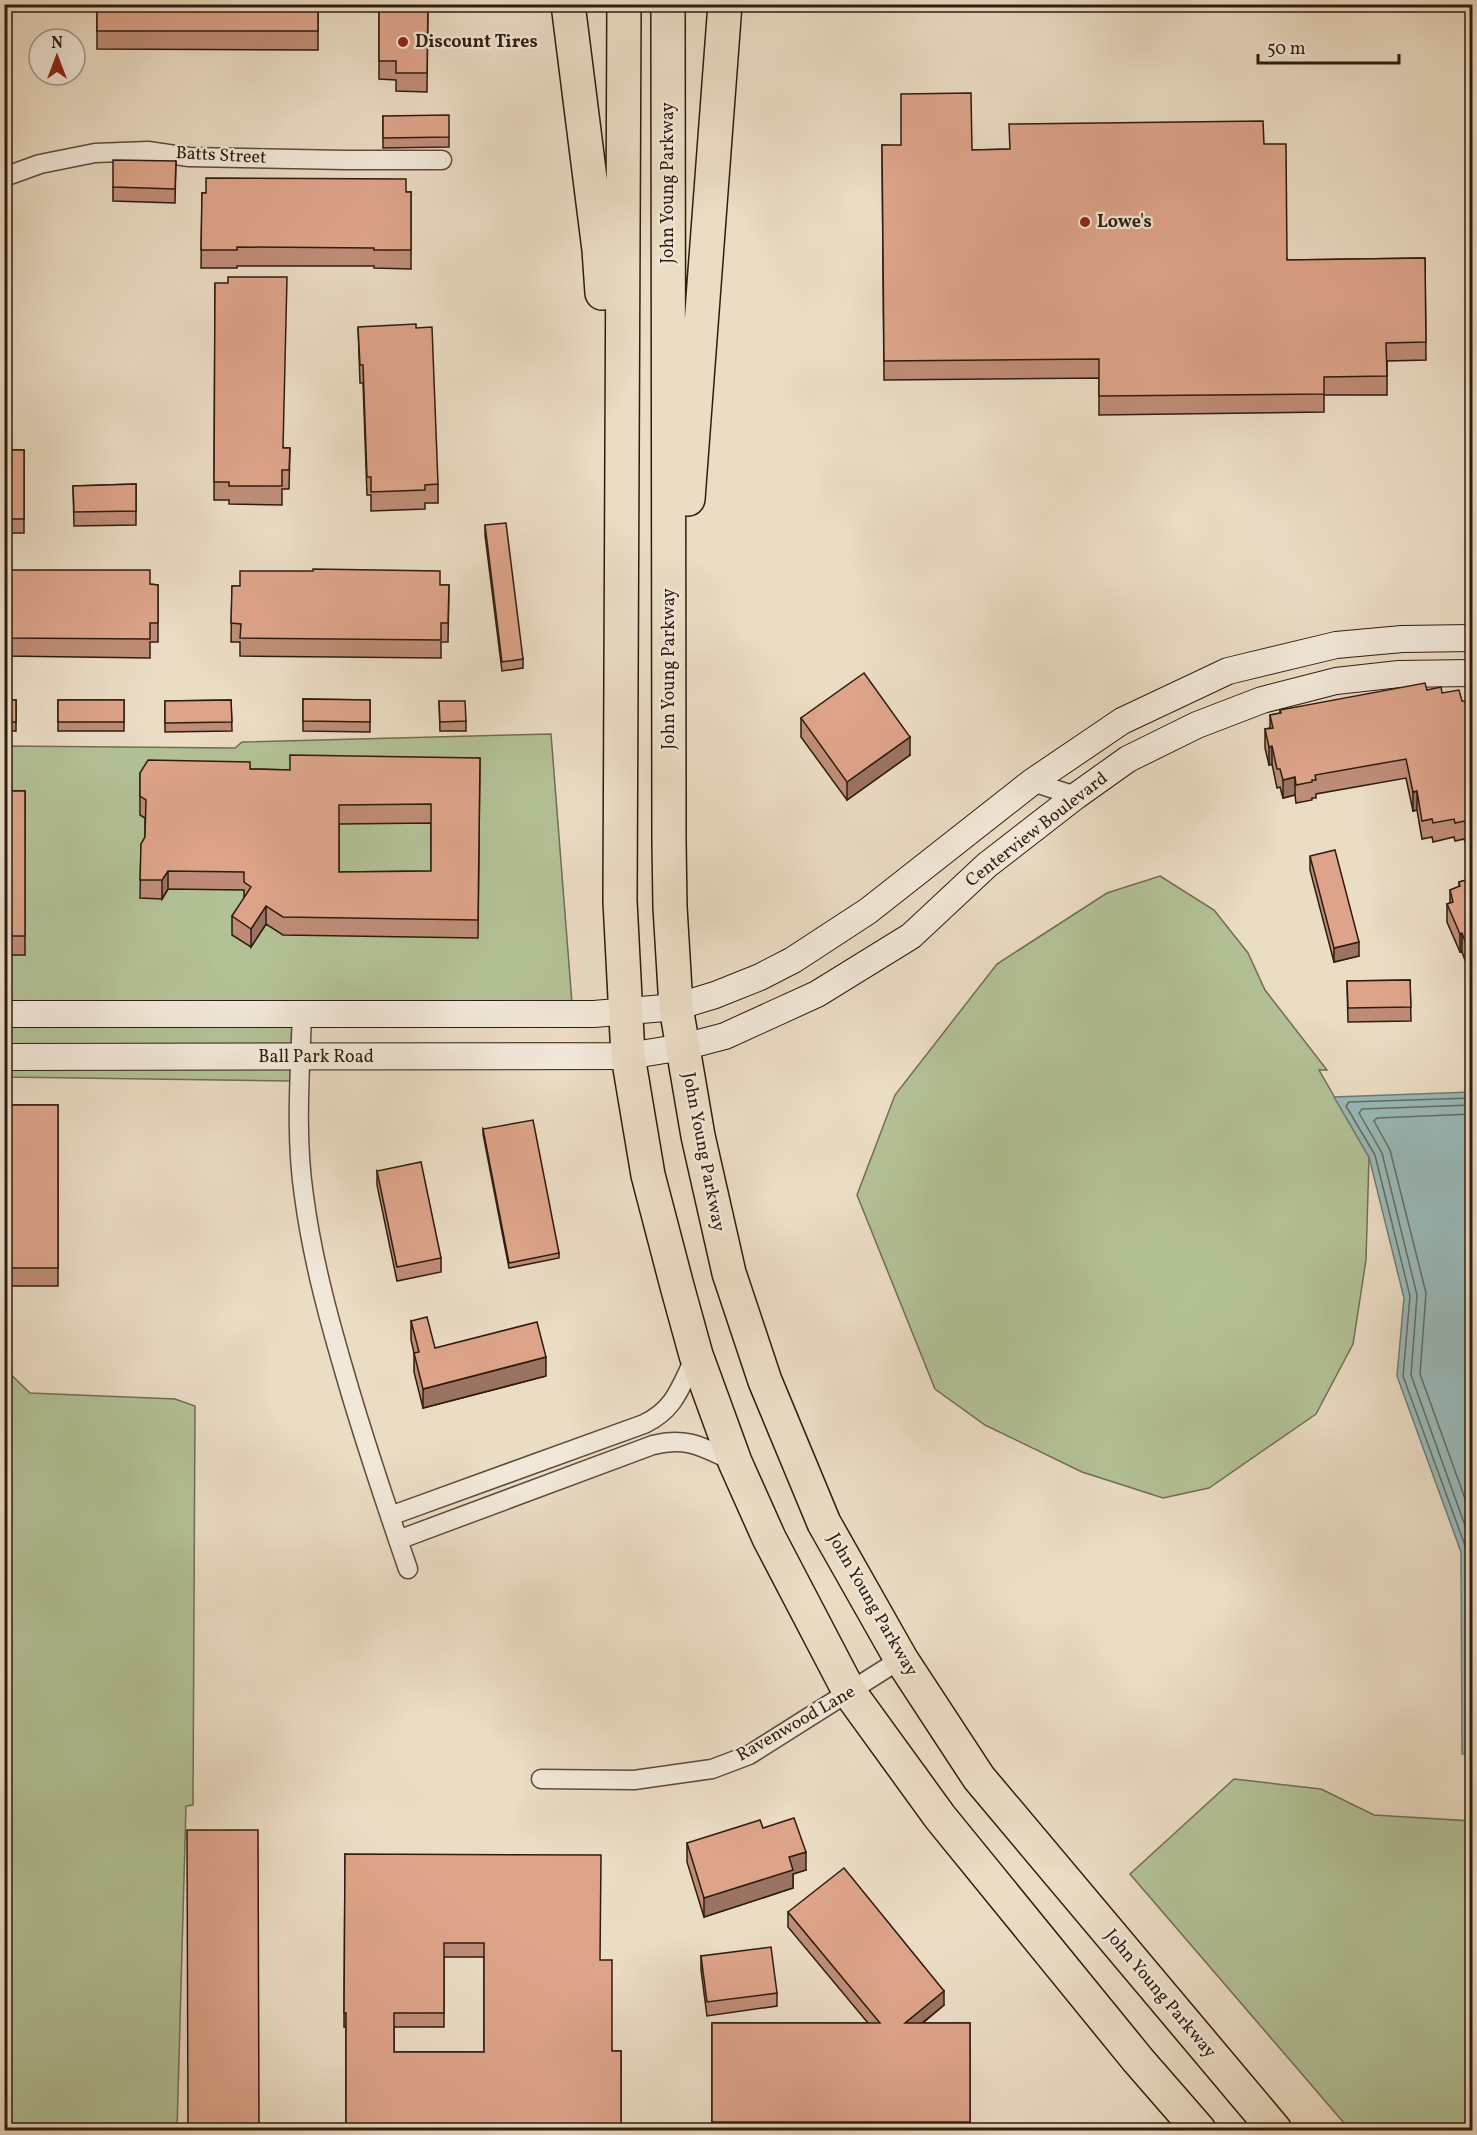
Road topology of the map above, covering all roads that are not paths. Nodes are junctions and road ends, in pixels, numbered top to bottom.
1 (568, 4) edge
2 (624, 4) edge
3 (668, 4) edge
4 (725, 4) edge
5 (442, 160) dead end
6 (4, 177) edge
7 (620, 407) junction
8 (1473, 638) edge
9 (1473, 673) edge
10 (669, 728) junction
11 (1032, 782) junction
12 (1076, 796) junction
13 (676, 1007) junction
14 (625, 1012) junction
15 (4, 1014) edge
16 (302, 1014) junction
17 (683, 1047) junction
18 (628, 1056) junction
19 (4, 1057) edge
20 (300, 1057) junction
21 (696, 1355) junction
22 (603, 1439) junction
23 (612, 1460) junction
24 (735, 1462) junction
25 (390, 1516) junction
26 (398, 1540) junction
27 (408, 1569) dead end
28 (902, 1659) junction
29 (850, 1693) junction
30 (542, 1779) dead end
31 (1199, 2130) edge
32 (1275, 2130) edge

1 - 7 highway
2 - 7 highway
3 - 10 highway, John Young Parkway
4 - 10 highway
5 - 6 street, Batts Street
7 - 14 highway
8 - 11 street, Centerview Boulevard
9 - 12 street, Centerview Boulevard
10 - 13 highway, John Young Parkway
11 - 12 street
11 - 13 street, Centerview Boulevard
12 - 17 street, Centerview Boulevard
13 - 14 street, Centerview Boulevard
13 - 17 highway, John Young Parkway
14 - 16 street
14 - 18 highway
15 - 16 street
16 - 20 street
17 - 18 street, Centerview Boulevard
17 - 28 highway, John Young Parkway
18 - 20 street, Ball Park Road
18 - 21 highway
19 - 20 street, Ball Park Road
20 - 25 street
21 - 22 street
21 - 24 highway
22 - 23 street
22 - 25 street
23 - 24 street
23 - 26 street
24 - 29 highway
25 - 26 street
26 - 27 street
28 - 29 street, Ravenwood Lane
28 - 32 highway, John Young Parkway
29 - 30 street, Ravenwood Lane
29 - 31 highway

